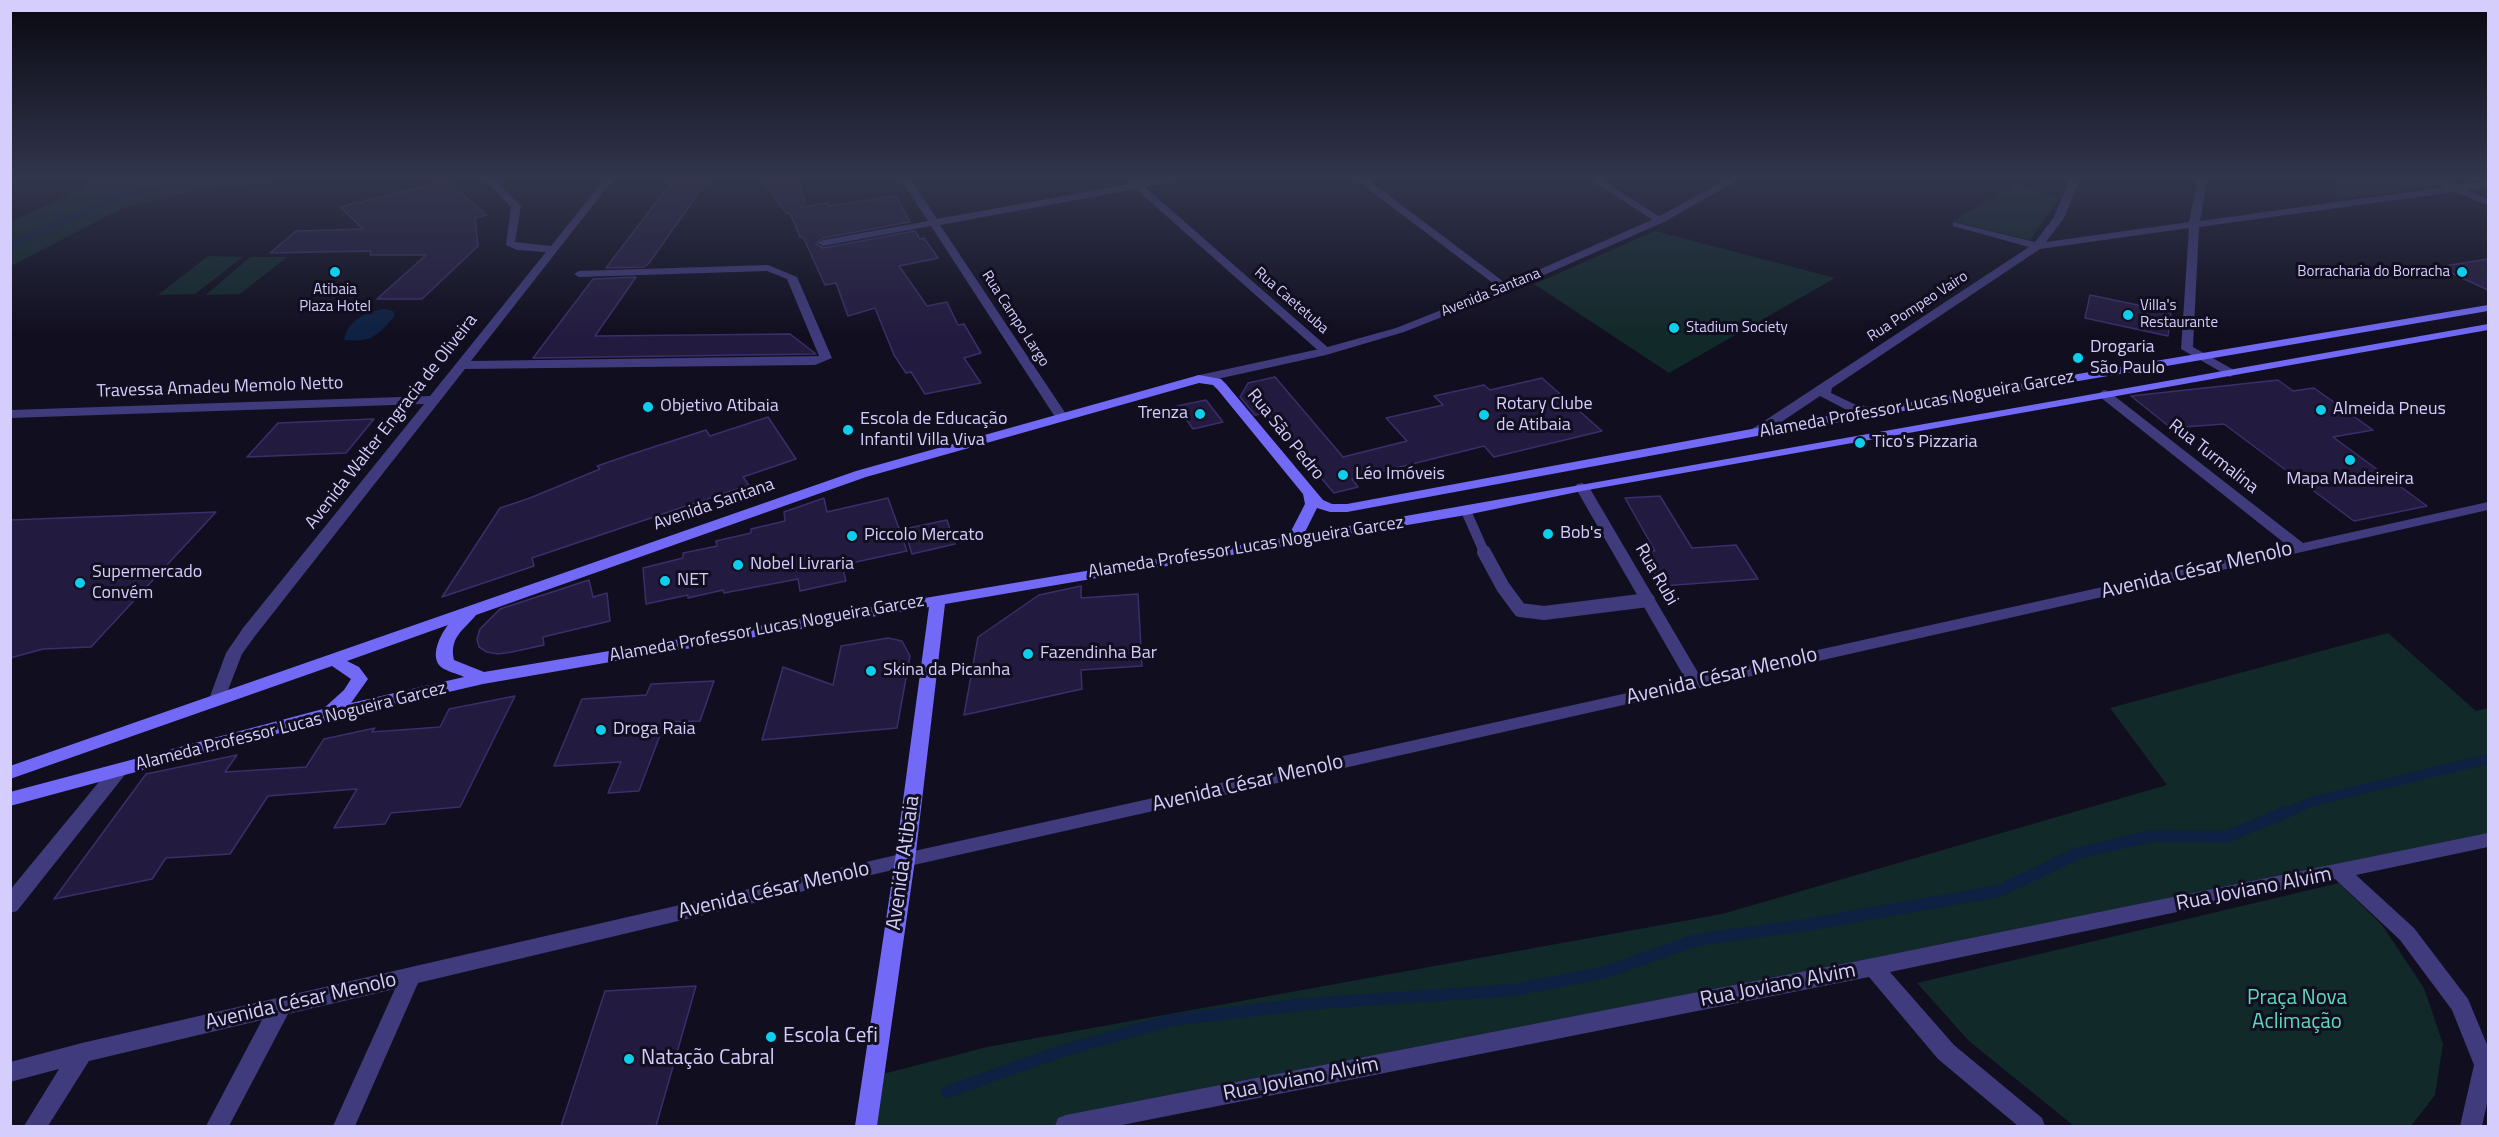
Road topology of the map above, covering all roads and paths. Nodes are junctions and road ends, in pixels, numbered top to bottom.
1 (513, 230) edge
2 (568, 230) edge
3 (898, 230) edge
4 (937, 230) edge
5 (1187, 230) edge
6 (1430, 230) edge
7 (1637, 230) edge
8 (1979, 230) edge
9 (2050, 230) edge
10 (2146, 230) edge
11 (2194, 230) edge
12 (823, 243) dead end
13 (2037, 246) junction
14 (553, 249) junction
15 (579, 274) dead end
16 (1506, 288) junction
17 (2488, 308) edge
18 (2488, 327) edge
19 (2187, 349) junction
20 (1326, 351) junction
21 (2203, 356) junction
22 (2177, 360) junction
23 (462, 365) junction
24 (1230, 372) junction
25 (2230, 373) junction
26 (1199, 378) junction
27 (1826, 386) junction
28 (1222, 387) junction
29 (2104, 394) junction
30 (431, 400) junction
31 (1877, 412) junction
32 (10, 414) edge
33 (1062, 417) junction
34 (1756, 432) junction
35 (1739, 461) junction
36 (1582, 487) junction
37 (1310, 495) junction
38 (2488, 506) edge
39 (1347, 508) joint
40 (1466, 511) junction
41 (1293, 541) junction
42 (2300, 548) junction
43 (938, 599) junction
44 (1648, 600) junction
45 (473, 610) junction
46 (332, 659) junction
47 (483, 678) junction
48 (1696, 683) junction
49 (218, 699) junction
50 (328, 714) junction
51 (118, 771) junction
52 (10, 773) edge
53 (10, 799) edge
54 (2488, 840) edge
55 (904, 860) junction
56 (2340, 872) junction
57 (10, 905) edge
58 (1873, 967) junction
59 (411, 976) junction
60 (280, 1008) junction
61 (82, 1053) junction
62 (2487, 1066) edge
63 (10, 1072) edge
64 (35, 1126) edge
65 (217, 1126) edge
66 (344, 1126) edge
67 (866, 1126) edge
68 (1066, 1126) edge
69 (2034, 1126) edge
70 (2471, 1126) edge

1 - 14 street
2 - 14 street, Avenida Walter Engracia de Oliveira
3 - 12 street
4 - 33 street, Rua Campo Largo
5 - 20 street, Rua Caetetuba
6 - 16 street
7 - 16 street, Avenida Santana
8 - 13 street
9 - 13 street
10 - 13 street, Rua Pompeo Vairo
11 - 19 street
13 - 27 street, Rua Pompeo Vairo
14 - 23 street, Avenida Walter Engracia de Oliveira
15 - 23 street
16 - 20 street, Avenida Santana
17 - 21 main road, Alameda Professor Lucas Nogueira Garcez
18 - 25 main road, Alameda Professor Lucas Nogueira Garcez
19 - 21 street
19 - 22 main road
20 - 24 street, Avenida Santana
21 - 22 main road, Alameda Professor Lucas Nogueira Garcez
21 - 25 street
22 - 31 main road, Alameda Professor Lucas Nogueira Garcez
23 - 30 street, Avenida Walter Engracia de Oliveira
24 - 26 street, Avenida Santana
24 - 28 street
25 - 29 main road, Alameda Professor Lucas Nogueira Garcez
26 - 28 main road, Rua São Pedro
26 - 33 main road, Avenida Santana
27 - 31 street
27 - 34 street, Rua Pompeo Vairo
28 - 37 main road, Rua São Pedro
29 - 35 main road, Alameda Professor Lucas Nogueira Garcez
29 - 42 street, Rua Turmalina
30 - 32 street, Travessa Amadeu Memolo Netto
30 - 49 street, Avenida Walter Engracia de Oliveira
31 - 34 main road, Alameda Professor Lucas Nogueira Garcez
33 - 45 main road, Avenida Santana
34 - 35 main road
34 - 39 main road, Alameda Professor Lucas Nogueira Garcez
35 - 36 main road, Alameda Professor Lucas Nogueira Garcez
36 - 40 main road, Alameda Professor Lucas Nogueira Garcez
36 - 44 street, Rua Rubi
37 - 39 main road, Rua São Pedro
37 - 41 main road
38 - 42 street, Avenida César Menolo
40 - 41 main road, Alameda Professor Lucas Nogueira Garcez
40 - 44 lane
41 - 43 main road, Alameda Professor Lucas Nogueira Garcez
42 - 48 street, Avenida César Menolo
43 - 47 main road, Alameda Professor Lucas Nogueira Garcez
43 - 55 main road, Avenida Atibaia
44 - 48 street, Rua Rubi
45 - 46 main road, Avenida Santana
45 - 47 main road
46 - 49 main road, Avenida Santana
46 - 50 main road
47 - 50 main road, Alameda Professor Lucas Nogueira Garcez
48 - 55 street, Avenida César Menolo
49 - 52 main road, Alameda Professor Lucas Nogueira Garcez
50 - 51 main road, Alameda Professor Lucas Nogueira Garcez
51 - 53 main road, Alameda Professor Lucas Nogueira Garcez
51 - 57 street
54 - 56 street, Rua Joviano Alvim
55 - 59 street, Avenida César Menolo
55 - 67 main road, Avenida Atibaia
56 - 58 street, Rua Joviano Alvim
56 - 62 street
58 - 68 street, Rua Joviano Alvim
58 - 69 street
59 - 60 street, Avenida César Menolo
59 - 66 street
60 - 61 street, Avenida César Menolo
60 - 65 street
61 - 63 street, Avenida César Menolo
61 - 64 street
62 - 70 street

